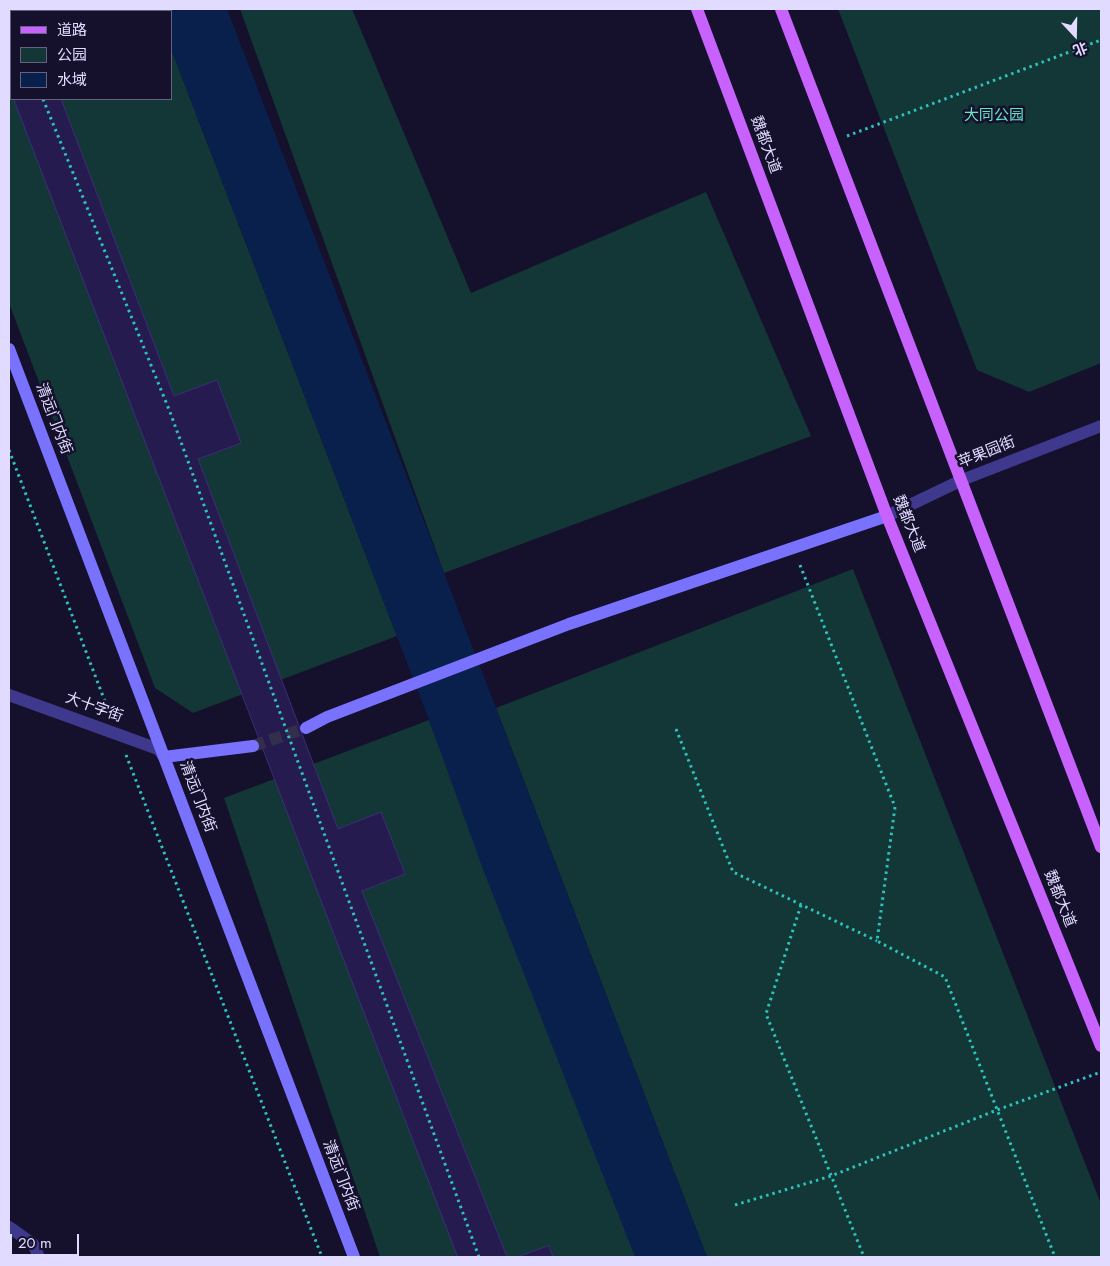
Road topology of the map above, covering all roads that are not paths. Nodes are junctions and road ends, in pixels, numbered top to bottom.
1 (697, 9) edge
2 (781, 9) edge
3 (9, 349) edge
4 (1101, 426) edge
5 (962, 480) junction
6 (887, 516) junction
7 (9, 696) edge
8 (306, 728) tunnel mouth
9 (253, 746) tunnel mouth
10 (164, 757) junction
11 (1101, 847) edge
12 (1101, 1046) edge
13 (9, 1227) edge
14 (39, 1257) edge
15 (354, 1257) edge

1 - 6 main road, 魏都大道
2 - 5 main road
3 - 10 main road, 清远门内街
4 - 5 street, 苹果园街
5 - 6 street, 苹果园街
5 - 11 main road
6 - 8 main road
6 - 12 main road, 魏都大道
7 - 10 street, 大十字街
9 - 10 main road
10 - 15 main road, 清远门内街
13 - 14 street

